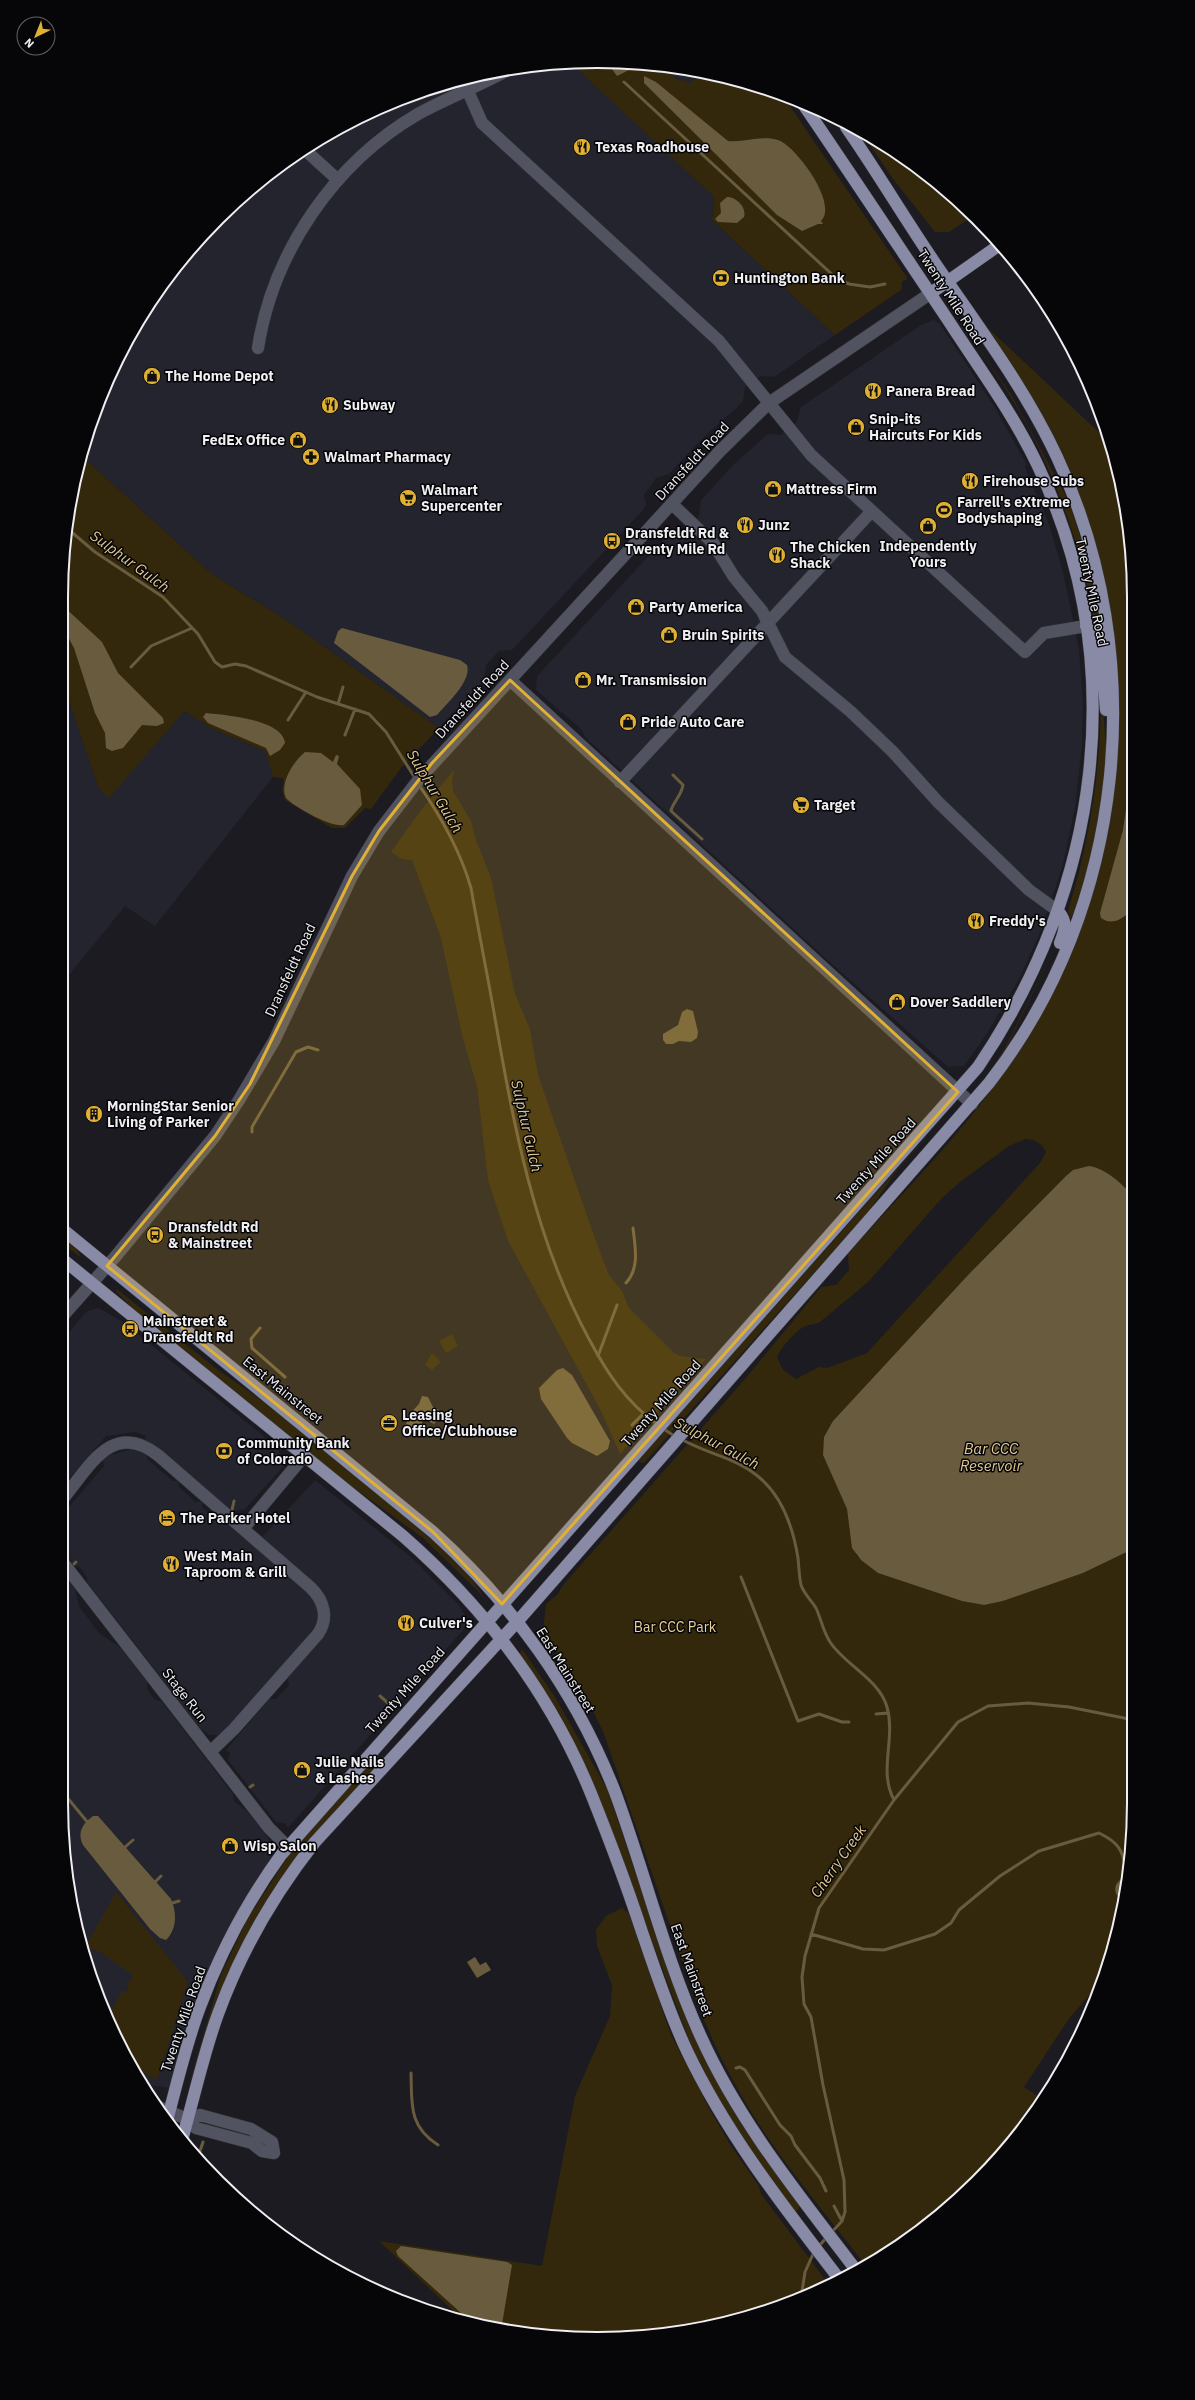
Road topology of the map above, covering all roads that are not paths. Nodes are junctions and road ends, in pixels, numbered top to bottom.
1 (465, 85) edge
2 (808, 112) edge
3 (850, 132) edge
4 (309, 153) edge
5 (338, 180) junction
6 (996, 248) edge
7 (948, 282) junction
8 (931, 293) junction
9 (258, 348) dead end
10 (770, 403) junction
11 (672, 504) junction
12 (872, 511) junction
13 (768, 623) junction
14 (1086, 626) junction
15 (510, 680) junction
16 (1114, 731) junction
17 (620, 782) junction
18 (1058, 911) junction
19 (1030, 1023) junction
20 (958, 1092) junction
21 (972, 1104) junction
22 (68, 1234) edge
23 (68, 1264) edge
24 (107, 1266) junction
25 (91, 1282) junction
26 (68, 1310) edge
27 (304, 1456) junction
28 (68, 1493) edge
29 (242, 1529) junction
30 (68, 1569) edge
31 (502, 1604) junction
32 (487, 1620) junction
33 (517, 1622) junction
34 (502, 1638) junction
35 (210, 1752) junction
36 (288, 1847) junction
37 (169, 2114) edge
38 (172, 2117) edge
39 (187, 2119) junction
40 (184, 2133) edge
41 (853, 2266) edge
42 (836, 2275) edge

1 - 5 street
1 - 10 street
2 - 8 main road, Twenty Mile Road
3 - 7 main road, Twenty Mile Road
4 - 5 street
5 - 9 street
6 - 7 main road, Dransfeldt Road
7 - 8 main road, Dransfeldt Road
7 - 16 main road, Twenty Mile Road
8 - 10 street, Dransfeldt Road
8 - 14 main road, Twenty Mile Road
10 - 11 street, Dransfeldt Road
10 - 12 street
11 - 13 street
11 - 15 street, Dransfeldt Road
12 - 13 street
12 - 14 street
13 - 17 street
13 - 18 street
14 - 16 main road
14 - 18 main road, Twenty Mile Road
15 - 17 street
15 - 24 street, Dransfeldt Road
16 - 19 main road, Twenty Mile Road
17 - 20 street
18 - 19 main road
18 - 20 main road, Twenty Mile Road
19 - 21 main road, Twenty Mile Road
20 - 21 street
20 - 31 main road, Twenty Mile Road
21 - 33 main road, Twenty Mile Road
22 - 24 main road, East Mainstreet
23 - 25 main road
24 - 25 street, Dransfeldt Road
24 - 31 main road, East Mainstreet
25 - 26 street, Dransfeldt Road
25 - 27 main road
27 - 29 street
27 - 32 main road
28 - 29 street
29 - 35 street
30 - 35 street, Stage Run
31 - 32 main road, Twenty Mile Road
31 - 33 main road, East Mainstreet
32 - 34 main road
32 - 36 main road, Twenty Mile Road
33 - 34 main road, Twenty Mile Road
33 - 41 main road, East Mainstreet
34 - 39 main road, Twenty Mile Road
34 - 42 main road
35 - 36 street, Stage Run
36 - 37 main road, Twenty Mile Road
38 - 39 street
39 - 39 street
39 - 40 main road, Twenty Mile Road

